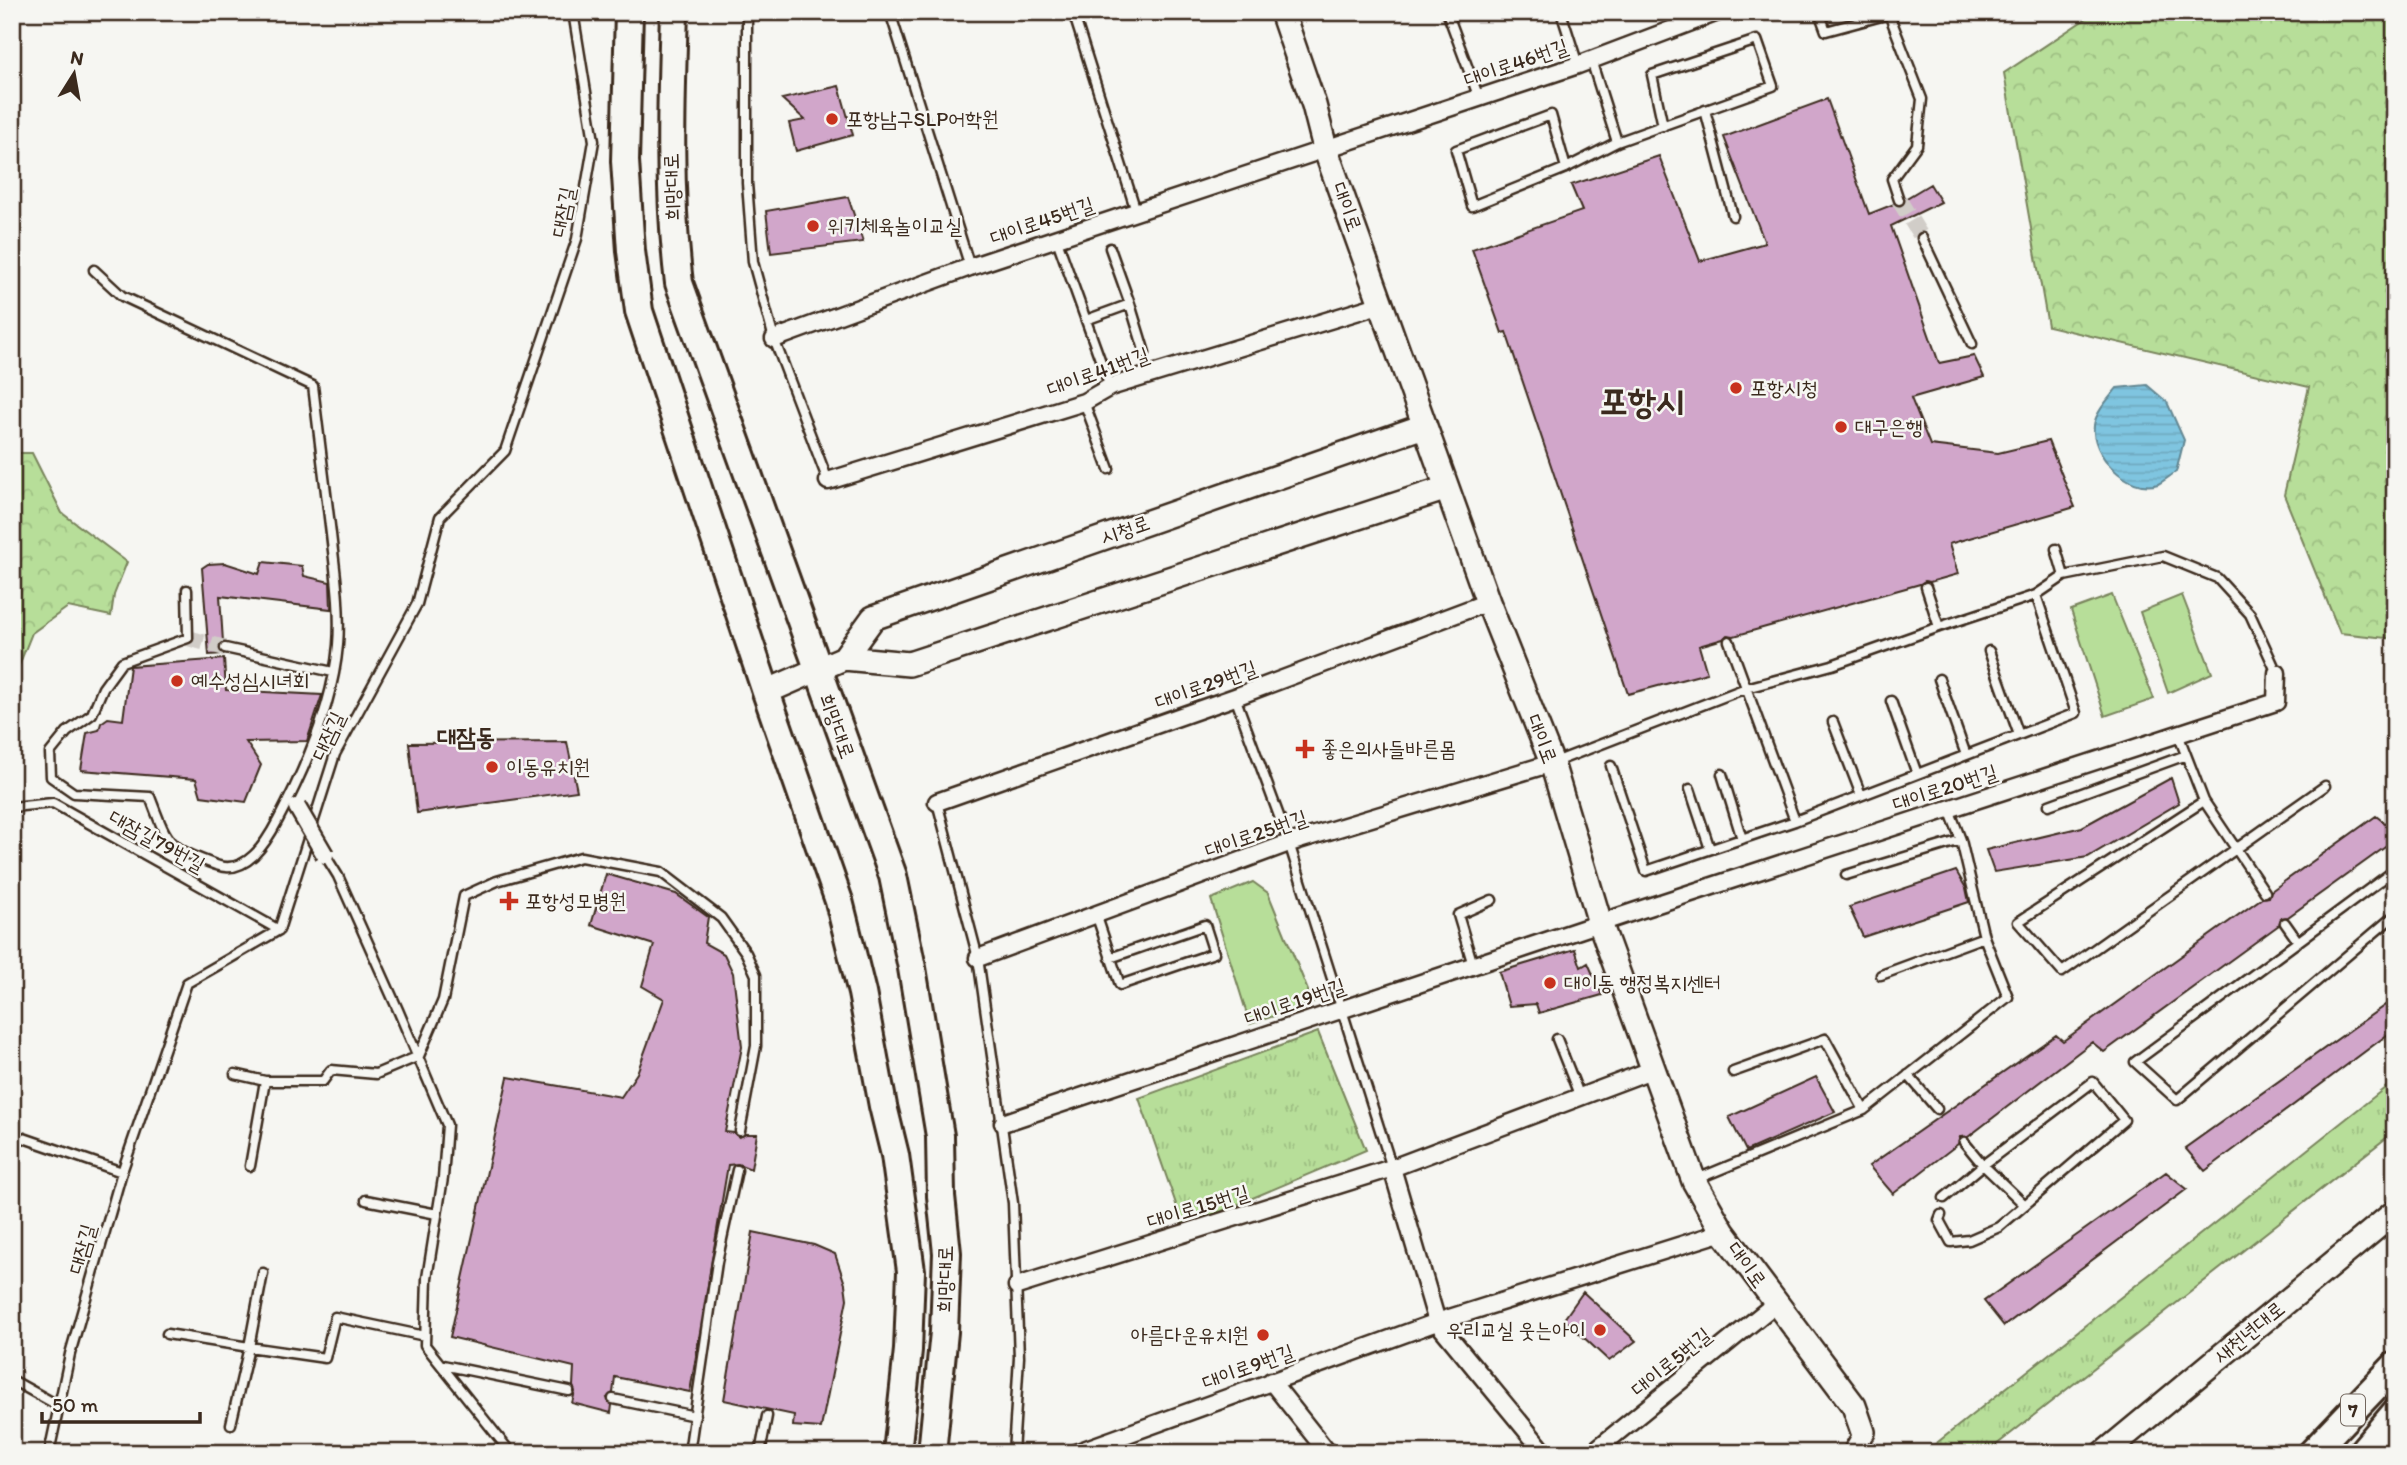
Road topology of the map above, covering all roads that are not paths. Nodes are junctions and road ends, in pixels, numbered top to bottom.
1 (573, 12) edge
2 (629, 12) edge
3 (674, 12) edge
4 (747, 12) edge
5 (890, 12) edge
6 (1073, 12) edge
7 (1282, 12) edge
8 (1447, 12) edge
9 (1561, 12) edge
10 (1718, 12) edge
11 (1819, 12) edge
12 (1690, 18) edge
13 (1584, 62) junction
14 (1479, 99) junction
15 (1705, 110) junction
16 (1663, 126) junction
17 (1617, 142) junction
18 (1325, 148) junction
19 (1566, 168) junction
20 (1899, 200) tunnel mouth
21 (1136, 211) junction
22 (1733, 216) dead end
23 (1923, 238) tunnel mouth
24 (1056, 240) junction
25 (1110, 248) dead end
26 (970, 267) junction
27 (94, 270) dead end
28 (1130, 304) junction
29 (1382, 304) junction
30 (1086, 320) junction
31 (774, 339) junction
32 (1972, 344) dead end
33 (1145, 353) dead end
34 (1111, 387) junction
35 (1084, 402) junction
36 (1424, 426) junction
37 (1109, 469) dead end
38 (828, 481) joint
39 (1447, 488) junction
40 (2056, 549) dead end
41 (2064, 576) junction
42 (1926, 587) dead end
43 (187, 590) dead end
44 (2036, 595) junction
45 (1488, 602) junction
46 (1939, 627) junction
47 (1729, 641) dead end
48 (225, 648) tunnel mouth
49 (1989, 651) dead end
50 (844, 658) junction
51 (817, 670) junction
52 (333, 672) junction
53 (2277, 674) joint
54 (1939, 679) dead end
55 (1746, 688) junction
56 (766, 692) junction
57 (1235, 697) junction
58 (1891, 701) dead end
59 (1833, 722) dead end
60 (2178, 734) junction
61 (2019, 735) junction
62 (1966, 755) junction
63 (2186, 755) junction
64 (1552, 763) junction
65 (1611, 766) dead end
66 (1722, 774) dead end
67 (1917, 774) junction
68 (2325, 786) dead end
69 (1690, 789) dead end
70 (1861, 795) junction
71 (294, 801) junction
72 (937, 802) joint
73 (2204, 802) junction
74 (2049, 805) dead end
75 (12, 807) edge
76 (1949, 809) junction
77 (1795, 821) junction
78 (1742, 839) junction
79 (1961, 840) junction
80 (1289, 844) junction
81 (2235, 848) junction
82 (1710, 849) junction
83 (325, 855) joint
84 (2395, 870) edge
85 (1846, 875) dead end
86 (2265, 892) dead end
87 (1492, 900) dead end
88 (1096, 914) junction
89 (2395, 915) edge
90 (1600, 923) junction
91 (2285, 923) dead end
92 (279, 930) junction
93 (1984, 937) junction
94 (2297, 940) junction
95 (978, 958) junction
96 (1110, 958) junction
97 (1473, 965) junction
98 (1881, 975) dead end
99 (1343, 1008) junction
100 (1557, 1039) dead end
101 (419, 1056) junction
102 (1654, 1069) junction
103 (1734, 1072) dead end
104 (235, 1074) dead end
105 (1908, 1075) junction
106 (265, 1081) junction
107 (1580, 1097) junction
108 (1937, 1109) dead end
109 (1864, 1110) junction
110 (1003, 1123) junction
111 (740, 1131) dead end
112 (12, 1134) edge
113 (1964, 1142) dead end
114 (1983, 1165) junction
115 (250, 1166) dead end
116 (1392, 1168) junction
117 (737, 1170) dead end
118 (122, 1172) junction
119 (1694, 1181) junction
120 (1944, 1198) dead end
121 (366, 1200) dead end
122 (2025, 1205) junction
123 (2395, 1212) edge
124 (437, 1214) junction
125 (1941, 1215) dead end
126 (1723, 1232) junction
127 (264, 1273) dead end
128 (1017, 1286) junction
129 (1776, 1304) junction
130 (1437, 1322) junction
131 (167, 1334) dead end
132 (425, 1336) junction
133 (249, 1347) junction
134 (443, 1365) junction
135 (2395, 1366) edge
136 (12, 1380) edge
137 (1270, 1381) junction
138 (569, 1391) dead end
139 (613, 1399) dead end
140 (59, 1406) junction
141 (2395, 1413) edge
142 (695, 1416) junction
143 (767, 1416) dead end
144 (231, 1424) dead end
145 (1863, 1433) joint
146 (1085, 1451) edge
147 (508, 1452) edge
148 (49, 1453) edge
149 (689, 1453) edge
150 (760, 1453) edge
151 (897, 1453) edge
152 (932, 1453) edge
153 (1013, 1453) edge
154 (1328, 1453) edge
155 (1545, 1453) edge
156 (1592, 1453) edge
157 (1851, 1453) edge
158 (2104, 1453) edge
159 (2312, 1453) edge
160 (2361, 1453) edge

1 - 92 lane, 대잠길
2 - 56 main road, 희망대로
3 - 51 main road, 희망대로
4 - 31 lane
5 - 26 lane
6 - 21 lane
7 - 18 street, 대이로
8 - 14 lane
9 - 13 lane
10 - 12 street, 대이로46번길
11 - 20 lane
12 - 13 street, 대이로46번길
13 - 14 street, 대이로46번길
13 - 17 lane
14 - 18 street, 대이로46번길
15 - 16 lane
15 - 16 lane
15 - 22 lane
16 - 17 lane
17 - 19 lane
18 - 21 street, 대이로45번길
18 - 29 street, 대이로
19 - 19 lane
21 - 24 street, 대이로45번길
23 - 32 lane
24 - 26 street, 대이로45번길
24 - 30 lane
25 - 28 lane
26 - 31 street, 대이로45번길
27 - 52 lane
28 - 30 lane
28 - 33 lane
29 - 34 street, 대이로41번길
29 - 36 street, 대이로
30 - 34 lane
31 - 38 lane
34 - 35 street, 대이로41번길
35 - 37 lane
35 - 38 street, 대이로41번길
36 - 39 street, 대이로
36 - 50 street, 시청로
39 - 45 street, 대이로
39 - 50 street
40 - 41 lane
41 - 44 lane
41 - 53 lane
42 - 46 lane
43 - 71 lane
44 - 46 lane
44 - 61 lane
45 - 57 street, 대이로29번길
45 - 64 street, 대이로
46 - 55 lane
47 - 55 lane
48 - 52 lane
49 - 61 lane
50 - 51 street
51 - 56 street
51 - 152 main road, 희망대로
52 - 71 lane
53 - 60 street, 대이로20번길
54 - 62 lane
55 - 64 lane
55 - 77 lane
56 - 151 main road, 희망대로
57 - 72 street, 대이로29번길
57 - 80 lane
58 - 67 lane
59 - 70 lane
60 - 63 lane
60 - 76 street, 대이로20번길
61 - 62 lane
62 - 67 lane
63 - 73 lane
63 - 74 lane
64 - 80 street, 대이로25번길
64 - 90 street, 대이로
65 - 82 lane
66 - 78 lane
67 - 70 lane
68 - 81 lane
69 - 82 lane
70 - 77 lane
71 - 83 street, bridge
72 - 95 lane
73 - 81 lane
73 - 81 lane
75 - 92 lane, 대잠길79번길
76 - 79 lane
76 - 90 street, 대이로20번길
77 - 78 lane
78 - 82 lane
79 - 85 lane
79 - 93 lane
80 - 88 street, 대이로25번길
80 - 99 lane
81 - 86 lane
83 - 101 lane
84 - 94 lane
87 - 97 lane
88 - 95 street, 대이로25번길
88 - 96 lane
89 - 94 lane
90 - 97 street, 대이로19번길
90 - 102 street, 대이로
91 - 94 lane
92 - 118 lane, 대잠길
93 - 98 lane
93 - 105 lane
95 - 110 lane
96 - 96 lane
97 - 99 street, 대이로19번길
99 - 110 street, 대이로19번길
99 - 116 lane
100 - 107 lane
101 - 106 lane
101 - 111 lane
101 - 124 lane
102 - 107 street, 대이로15번길
102 - 119 street, 대이로
103 - 109 lane
104 - 106 lane
105 - 108 lane
105 - 109 lane
106 - 115 lane
107 - 116 street, 대이로15번길
109 - 119 lane
110 - 128 lane
112 - 118 lane
113 - 114 lane
114 - 120 lane
114 - 122 lane
114 - 122 lane
116 - 128 street, 대이로15번길
116 - 130 street
117 - 142 lane
118 - 140 lane, 대잠길
119 - 126 street, 대이로
121 - 124 lane
122 - 125 lane
123 - 158 street, 새천년대로
124 - 132 lane
126 - 129 street, 대이로
126 - 130 street, 대이로9번길
127 - 133 lane
128 - 153 lane
129 - 145 street, 대이로
129 - 156 street, 대이로5번길
130 - 137 street, 대이로9번길
130 - 155 street
131 - 133 lane
132 - 133 lane
132 - 134 lane
133 - 144 lane
134 - 138 lane
134 - 147 lane
135 - 159 main road, 7
136 - 140 lane
137 - 146 street, 대이로9번길
137 - 154 street
139 - 142 lane
140 - 148 lane, 대잠길
141 - 160 main road, 7
142 - 149 lane
143 - 150 lane
145 - 157 street

